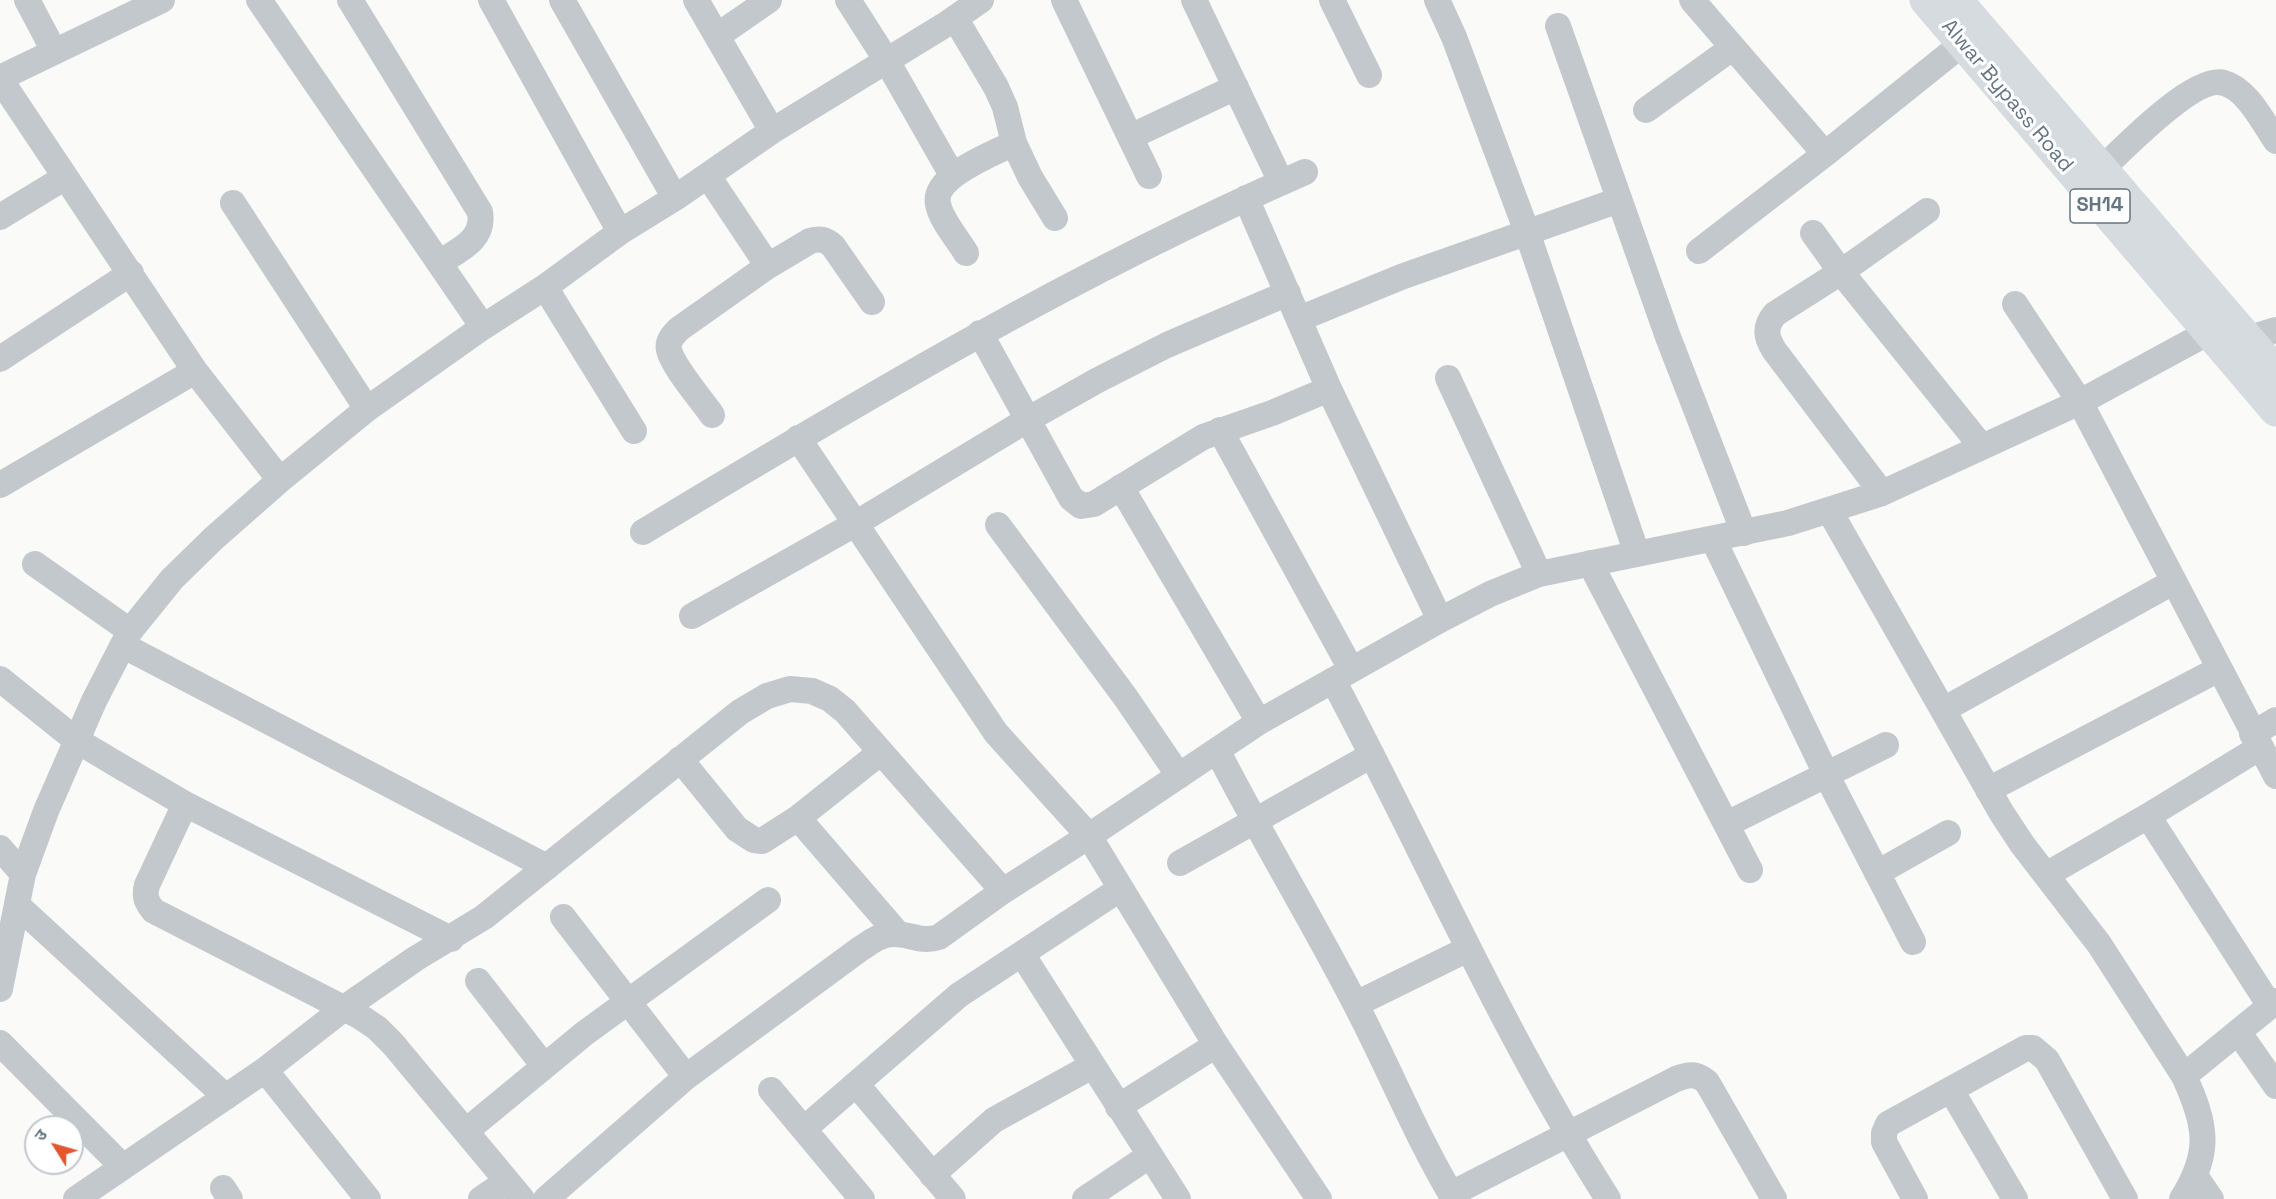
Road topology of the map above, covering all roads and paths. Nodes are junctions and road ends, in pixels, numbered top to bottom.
1 (27, 0) edge
2 (162, 0) edge
3 (259, 0) edge
4 (350, 0) edge
5 (491, 0) edge
6 (562, 0) edge
7 (696, 0) edge
8 (769, 0) edge
9 (848, 0) edge
10 (981, 0) edge
11 (1064, 0) edge
12 (1194, 0) edge
13 (1332, 0) edge
14 (1437, 0) edge
15 (1692, 0) edge
16 (1926, 0) edge
17 (1956, 0) edge
18 (136, 6) edge
19 (955, 18) junction
20 (1558, 26) dead end
21 (717, 36) junction
22 (1962, 44) junction
23 (1732, 48) junction
24 (54, 51) junction
25 (887, 61) junction
26 (1369, 75) dead end
27 (0, 79) edge
28 (1236, 87) junction
29 (1646, 110) dead end
30 (772, 131) junction
31 (1130, 137) junction
32 (2276, 141) edge
33 (1014, 143) junction
34 (1825, 154) junction
35 (2102, 170) junction
36 (1305, 172) dead end
37 (952, 175) junction
38 (708, 176) junction
39 (1149, 176) dead end
40 (64, 178) junction
41 (1281, 182) junction
42 (675, 198) junction
43 (1246, 198) junction
44 (1619, 200) junction
45 (233, 202) dead end
46 (1927, 211) dead end
47 (0, 217) edge
48 (1055, 218) dead end
49 (620, 232) junction
50 (1527, 232) junction
51 (1813, 232) dead end
52 (1699, 251) dead end
53 (966, 253) dead end
54 (439, 263) junction
55 (768, 266) junction
56 (1841, 272) junction
57 (131, 273) junction
58 (545, 287) junction
59 (1288, 294) junction
60 (872, 302) dead end
61 (2015, 304) dead end
62 (1299, 319) junction
63 (483, 327) junction
64 (980, 333) junction
65 (2240, 338) edge
66 (0, 358) edge
67 (195, 371) junction
68 (2276, 372) edge
69 (1448, 378) dead end
70 (1329, 389) junction
71 (2080, 402) junction
72 (2275, 406) edge
73 (367, 409) junction
74 (712, 415) dead end
75 (1027, 420) junction
76 (1220, 430) junction
77 (634, 431) dead end
78 (798, 438) junction
79 (1982, 447) junction
80 (280, 480) junction
81 (0, 485) edge
82 (1121, 487) junction
83 (1882, 493) junction
84 (1829, 510) junction
85 (855, 524) junction
86 (998, 525) dead end
87 (643, 532) dead end
88 (1744, 533) junction
89 (1713, 539) junction
90 (1637, 554) junction
91 (1590, 563) junction
92 (35, 564) dead end
93 (1539, 574) junction
94 (2173, 582) junction
95 (692, 616) dead end
96 (1440, 620) junction
97 (127, 638) junction
98 (2219, 669) junction
99 (1342, 674) junction
100 (0, 679) edge
101 (1943, 710) junction
102 (2276, 720) edge
103 (1259, 722) junction
104 (76, 740) junction
105 (2256, 741) junction
106 (1886, 745) dead end
107 (1217, 750) junction
108 (881, 752) junction
109 (1372, 755) junction
110 (680, 759) junction
111 (1179, 776) junction
112 (1827, 776) junction
113 (2276, 776) edge
114 (1988, 790) junction
115 (185, 804) junction
116 (2148, 816) junction
117 (798, 818) junction
118 (1254, 822) junction
119 (1726, 824) junction
120 (1948, 833) dead end
121 (1089, 836) junction
122 (0, 848) edge
123 (1180, 863) dead end
124 (547, 867) junction
125 (1750, 870) dead end
126 (1876, 873) junction
127 (23, 874) junction
128 (2046, 875) junction
129 (1120, 889) junction
130 (1003, 891) junction
131 (768, 900) dead end
132 (16, 905) junction
133 (563, 917) dead end
134 (898, 934) junction
135 (451, 939) junction
136 (1913, 942) dead end
137 (1468, 949) junction
138 (1022, 954) junction
139 (478, 981) dead end
140 (0, 989) edge
141 (627, 1001) junction
142 (1356, 1004) junction
143 (2273, 1004) edge
144 (343, 1009) junction
145 (2239, 1033) junction
146 (0, 1043) edge
147 (1216, 1045) junction
148 (544, 1066) junction
149 (1092, 1066) junction
150 (265, 1070) junction
151 (2184, 1076) junction
152 (687, 1077) junction
153 (856, 1084) junction
154 (2276, 1086) edge
155 (771, 1090) dead end
156 (1951, 1090) junction
157 (226, 1097) junction
158 (1118, 1107) junction
159 (804, 1129) junction
160 (466, 1131) junction
161 (1568, 1135) junction
162 (1149, 1156) junction
163 (123, 1167) junction
164 (932, 1174) junction
165 (2196, 1177) junction
166 (514, 1190) edge
167 (1452, 1197) edge
168 (76, 1199) edge
169 (369, 1199) edge
170 (481, 1199) edge
171 (546, 1199) edge
172 (862, 1199) edge
173 (953, 1199) edge
174 (1085, 1199) edge
175 (1178, 1199) edge
176 (1319, 1199) edge
177 (1608, 1199) edge
178 (1774, 1199) edge
179 (1915, 1199) edge
180 (2015, 1199) edge
181 (2125, 1199) edge
182 (2182, 1199) edge
183 (2211, 1199) edge

1 - 24 street
2 - 18 street
3 - 54 street
4 - 54 street
5 - 49 street
6 - 42 street
7 - 21 street
8 - 21 street
9 - 25 street
10 - 19 street
11 - 31 street
12 - 28 street
13 - 26 street
14 - 50 street
15 - 23 street
16 - 22 main road, Alwar Bypass Road / SH14
17 - 35 main road, Alwar Bypass Road / SH14
18 - 24 street
19 - 25 street
19 - 33 street
20 - 44 street
21 - 30 street
22 - 34 street
22 - 65 main road, Alwar Bypass Road / SH14
23 - 29 street
23 - 34 street
24 - 27 street
25 - 30 street
25 - 37 street
27 - 40 street
28 - 31 street
28 - 41 street
30 - 38 street
31 - 39 street
32 - 35 street
33 - 37 street
33 - 48 street
34 - 52 street
35 - 65 main road, Alwar Bypass Road / SH14
36 - 41 street
37 - 53 street
38 - 42 street
38 - 55 street
40 - 47 street
40 - 57 street
41 - 43 street
42 - 49 street
43 - 59 street
43 - 64 street
44 - 50 street
44 - 88 street
45 - 73 street
46 - 56 street
49 - 58 street
50 - 62 street
50 - 90 street
51 - 56 street
54 - 63 street
55 - 60 street
55 - 74 street
56 - 79 street
56 - 83 street
57 - 66 street
57 - 67 street
58 - 63 street
58 - 77 street
59 - 62 street
59 - 75 street
61 - 71 street
62 - 70 street
63 - 73 street
64 - 75 street
64 - 78 street
65 - 68 main road, Alwar Bypass Road / SH14
65 - 71 street
65 - 72 main road, Alwar Bypass Road / SH14
67 - 80 street
67 - 81 street
69 - 93 street
70 - 76 street
70 - 96 street
71 - 79 street
71 - 94 street
73 - 80 street
75 - 82 street
75 - 85 street
76 - 82 street
76 - 99 street
78 - 85 street
78 - 87 street
79 - 83 street
80 - 97 street
82 - 103 street
83 - 84 street
84 - 88 street
84 - 101 street
85 - 95 street
85 - 121 street
86 - 111 street
88 - 89 street
89 - 90 street
89 - 112 street
90 - 91 street
91 - 93 street
91 - 119 street
92 - 97 street
93 - 96 street
94 - 98 street
94 - 101 street
96 - 99 street
97 - 104 street
97 - 124 street
98 - 105 street
98 - 114 street
99 - 103 street
99 - 109 street
100 - 104 street
101 - 114 street
102 - 105 street
103 - 107 street
104 - 115 street
104 - 127 street
105 - 113 street
105 - 116 street
106 - 112 street
107 - 111 street
107 - 118 street
108 - 110 street
108 - 117 street
108 - 130 street
109 - 118 street
109 - 137 street
110 - 117 street
110 - 124 street
111 - 121 street
112 - 119 street
112 - 126 street
114 - 128 street
115 - 135 street
115 - 144 street
116 - 128 street
116 - 143 street
117 - 134 street
118 - 123 street
118 - 142 street
119 - 125 street
120 - 126 street
121 - 129 street
121 - 130 street
122 - 127 street
124 - 135 street
126 - 136 street
127 - 132 street
128 - 151 street
129 - 138 street
129 - 147 street
130 - 134 street
131 - 141 street
132 - 140 street
132 - 157 street
133 - 141 street
134 - 152 street
135 - 144 street
137 - 142 street
137 - 161 street
138 - 149 street
138 - 153 street
139 - 148 street
141 - 148 street
141 - 152 street
142 - 167 street
143 - 145 street
144 - 150 street
144 - 160 street
145 - 151 street
145 - 154 street
146 - 163 street
147 - 158 street
147 - 176 street
148 - 160 street
149 - 158 street
149 - 164 street
150 - 157 street
150 - 169 street
151 - 165 street
152 - 171 street
153 - 159 street
153 - 164 street
155 - 159 street
156 - 179 street
156 - 180 street
156 - 181 street
157 - 163 street
158 - 162 street
159 - 172 street
160 - 166 street
161 - 167 street
161 - 177 street
161 - 178 street
162 - 174 street
162 - 175 street
163 - 168 street
164 - 173 street
165 - 182 street
165 - 183 street
166 - 170 street

